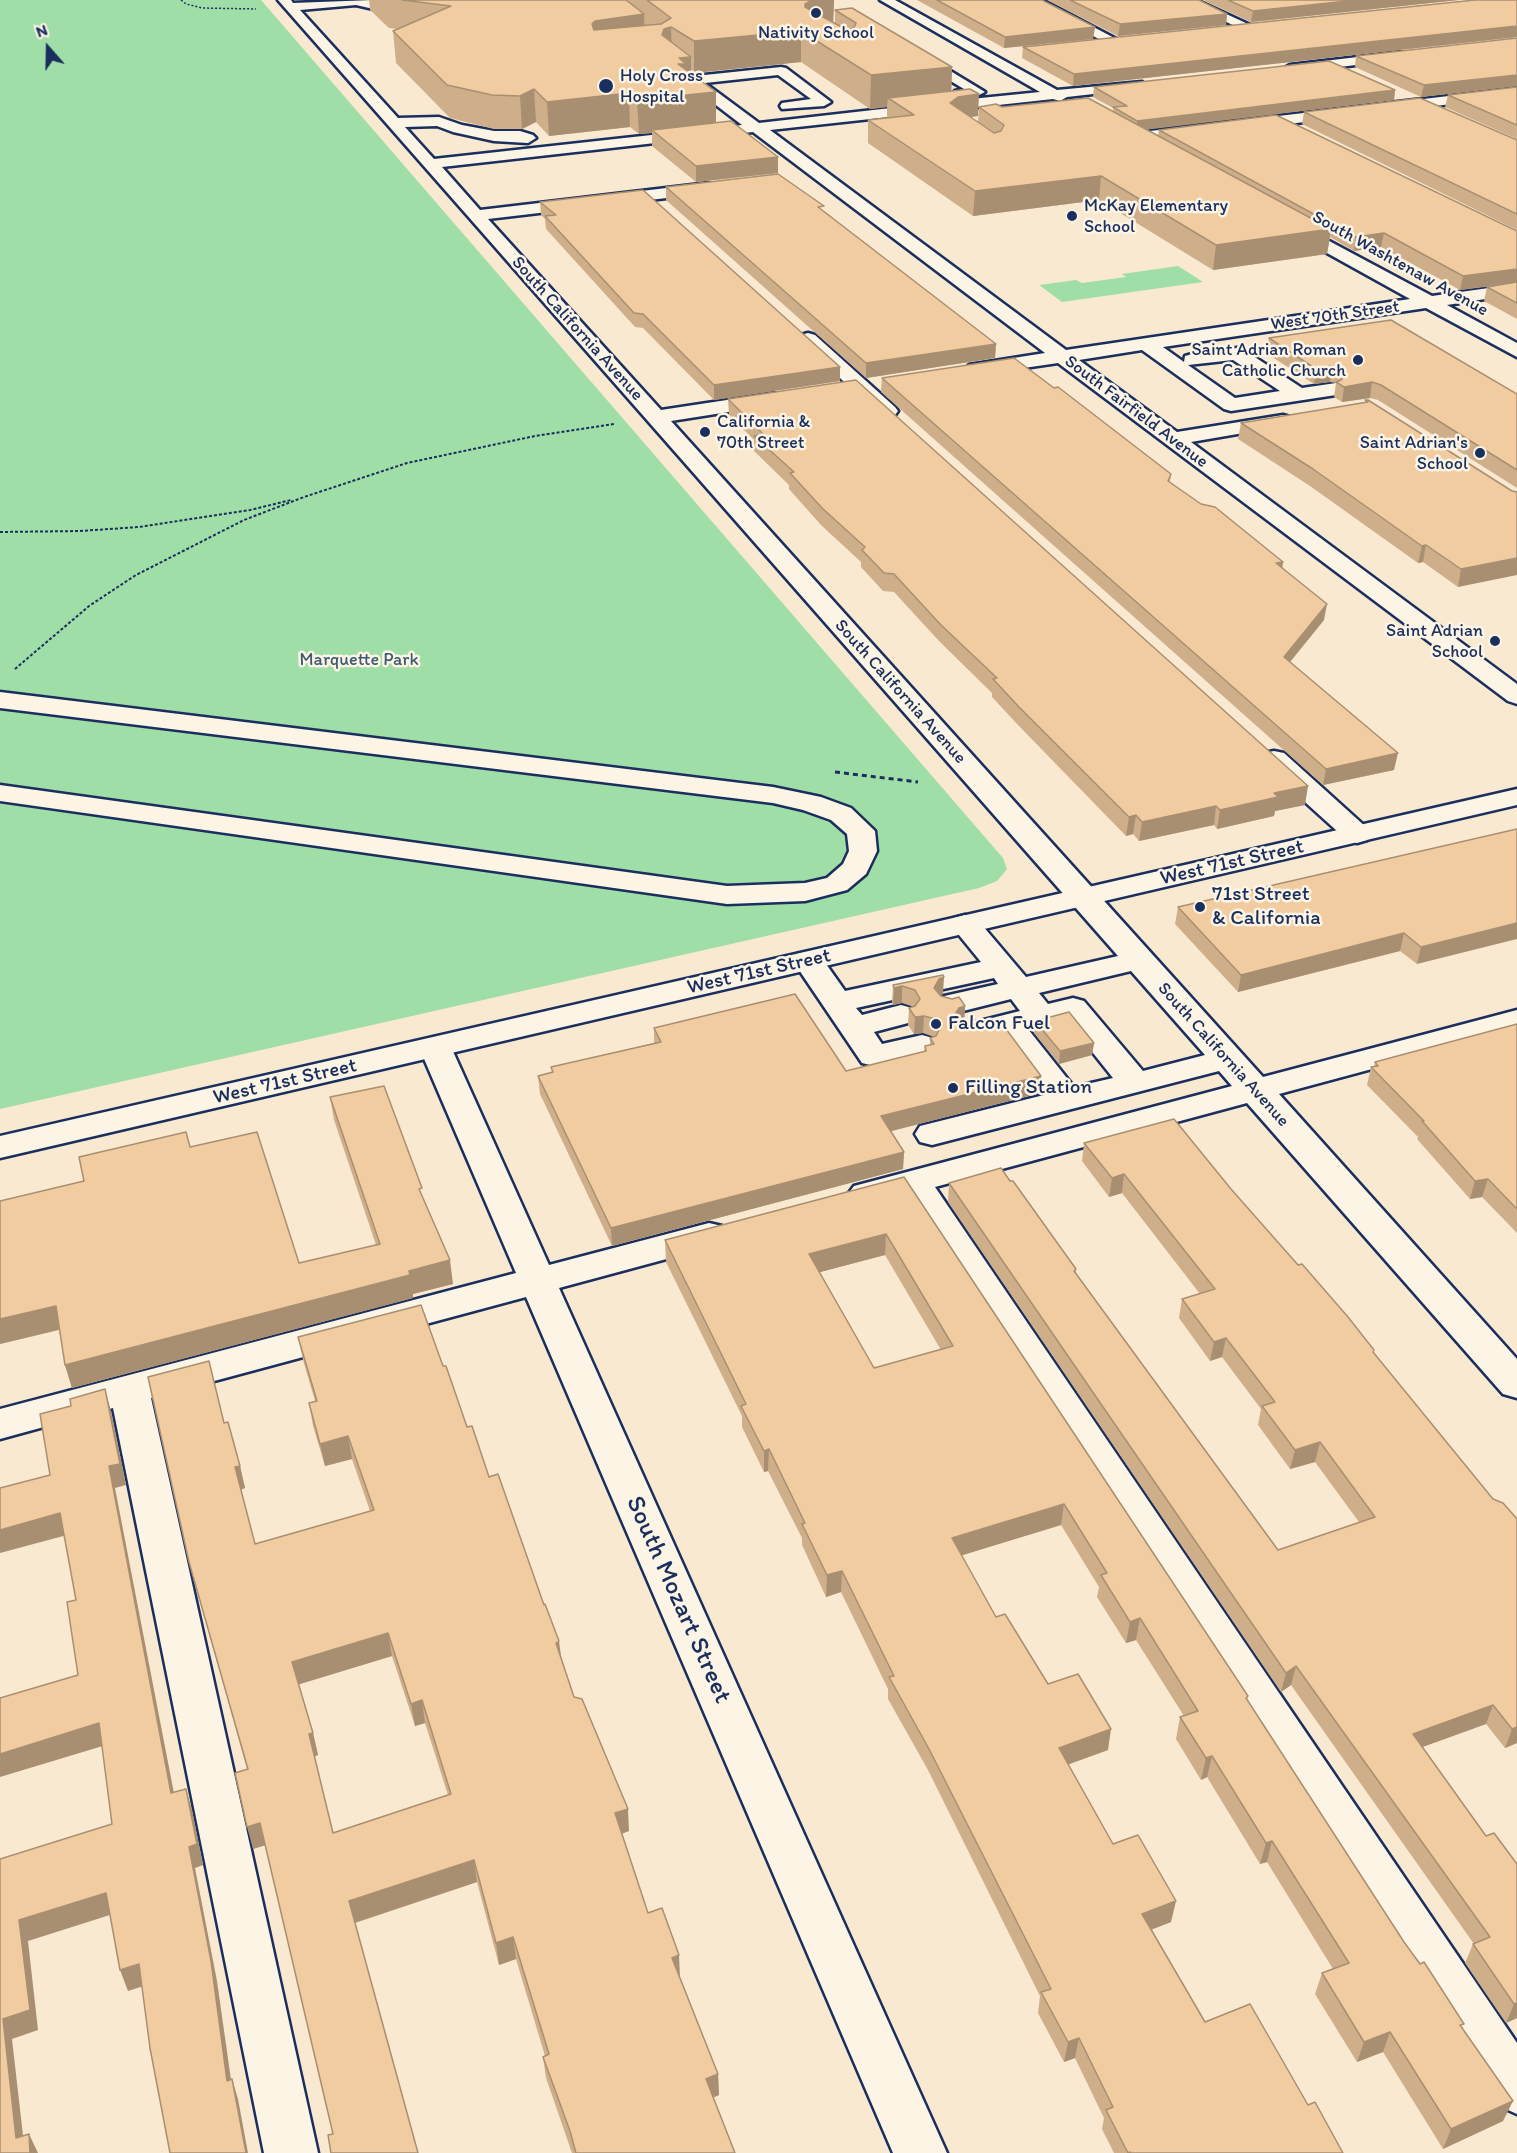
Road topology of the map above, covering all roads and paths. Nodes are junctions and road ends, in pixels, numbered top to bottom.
1 (181, 0) edge
2 (362, 0) edge
3 (886, 0) edge
4 (1032, 0) edge
5 (1186, 0) edge
6 (287, 3) edge
7 (263, 9) dead end
8 (428, 16) edge
9 (1281, 25) edge
10 (1250, 28) junction
11 (1225, 31) edge
12 (1093, 45) edge
13 (1007, 54) edge
14 (984, 55) junction
15 (1410, 55) edge
16 (1330, 64) junction
17 (672, 65) edge
18 (1271, 71) edge
19 (1356, 75) edge
20 (693, 80) junction
21 (1157, 83) edge
22 (1517, 92) edge
23 (1055, 94) junction
24 (1398, 94) edge
25 (976, 103) junction
26 (1419, 104) junction
27 (1077, 106) edge
28 (734, 112) junction
29 (707, 113) edge
30 (1441, 113) edge
31 (760, 115) junction
32 (1278, 120) junction
33 (393, 123) junction
34 (624, 129) edge
35 (1309, 136) edge
36 (637, 141) junction
37 (1154, 149) edge
38 (543, 151) junction
39 (499, 156) junction
40 (429, 164) junction
41 (512, 170) dead end
42 (818, 175) junction
43 (797, 178) dead end
44 (730, 186) edge
45 (648, 195) junction
46 (666, 211) edge
47 (476, 215) junction
48 (1278, 218) edge
49 (1517, 289) edge
50 (1428, 302) junction
51 (795, 328) edge
52 (1146, 344) junction
53 (1517, 351) edge
54 (1061, 356) junction
55 (1172, 363) junction
56 (961, 371) edge
57 (883, 383) edge
58 (861, 386) junction
59 (1336, 389) edge
60 (838, 390) edge
61 (1299, 395) junction
62 (793, 396) edge
63 (655, 417) junction
64 (1300, 418) edge
65 (615, 424) dead end
66 (903, 425) edge
67 (1173, 439) junction
68 (304, 497) junction
69 (0, 532) edge
70 (10, 672) dead end
71 (1517, 696) edge
72 (0, 700) edge
73 (1256, 743) edge
74 (0, 793) edge
75 (1517, 797) edge
76 (1357, 834) junction
77 (1082, 897) junction
78 (965, 924) junction
79 (1139, 960) junction
80 (808, 961) junction
81 (1010, 977) junction
82 (951, 1004) edge
83 (846, 1014) junction
84 (901, 1015) dead end
85 (1041, 1016) junction
86 (1517, 1020) edge
87 (1007, 1024) junction
88 (971, 1033) edge
89 (922, 1045) dead end
90 (435, 1047) junction
91 (1228, 1059) junction
92 (1135, 1083) junction
93 (1254, 1090) junction
94 (1066, 1100) junction
95 (932, 1134) dead end
96 (0, 1147) edge
97 (913, 1181) junction
98 (834, 1202) edge
99 (743, 1226) edge
100 (537, 1281) junction
101 (1517, 1384) edge
102 (129, 1389) junction
103 (0, 1424) edge
104 (1517, 2088) edge
105 (291, 2153) edge
106 (920, 2153) edge

1 - 7 path
2 - 6 street
2 - 8 street
3 - 14 street
4 - 12 street
5 - 10 street
6 - 33 street, South California Avenue
9 - 10 street
10 - 11 street
10 - 16 street
13 - 14 street
14 - 23 street
14 - 25 street
15 - 16 street
16 - 18 street
16 - 19 street
17 - 20 street, South Fairfield Avenue
20 - 28 street, South Fairfield Avenue
20 - 31 street
21 - 23 street
22 - 26 street
23 - 25 street
23 - 27 street
24 - 26 street
25 - 31 street
26 - 30 street
26 - 32 street
28 - 29 street
28 - 31 street, South Fairfield Avenue
31 - 36 street
31 - 42 street, South Fairfield Avenue
32 - 35 street
32 - 37 street
33 - 38 street
33 - 40 street, South California Avenue
34 - 36 street
36 - 38 street
38 - 39 street
39 - 40 street
39 - 41 street
40 - 47 street, South California Avenue
42 - 43 street
42 - 54 street, South Fairfield Avenue
44 - 45 street
45 - 46 street
45 - 47 street
47 - 63 street, South California Avenue
48 - 50 street, South Washtenaw Avenue
49 - 50 street, West 70th Street
50 - 52 street, West 70th Street
50 - 53 street, South Washtenaw Avenue
51 - 58 street
52 - 54 street, West 70th Street
52 - 55 street
54 - 56 street, West 70th Street
54 - 67 street, South Fairfield Avenue
55 - 61 street
55 - 61 street
57 - 58 street
58 - 60 street
58 - 66 street
59 - 61 street
62 - 63 street
63 - 77 street, South California Avenue
64 - 67 street
65 - 68 path
67 - 71 street, South Fairfield Avenue
68 - 69 path
68 - 70 path
72 - 74 street
73 - 76 street
75 - 76 street, West 71st Street
76 - 77 street, West 71st Street
77 - 78 street, West 71st Street
77 - 79 street, South California Avenue
78 - 80 street, West 71st Street
78 - 81 street
79 - 81 street
79 - 91 street, South California Avenue
80 - 83 street
80 - 90 street, West 71st Street
81 - 82 street
81 - 83 street
81 - 85 street
83 - 84 street
83 - 89 street
85 - 87 street
85 - 92 street
86 - 93 street
87 - 88 street
87 - 94 street
90 - 96 street, West 71st Street
90 - 100 street, South Mozart Street
91 - 92 street
91 - 93 street, South California Avenue
92 - 94 street
93 - 97 street
93 - 101 street, South California Avenue
94 - 95 street
97 - 98 street
97 - 104 street
99 - 100 street
100 - 102 street
100 - 106 street, South Mozart Street
102 - 103 street
102 - 105 street

